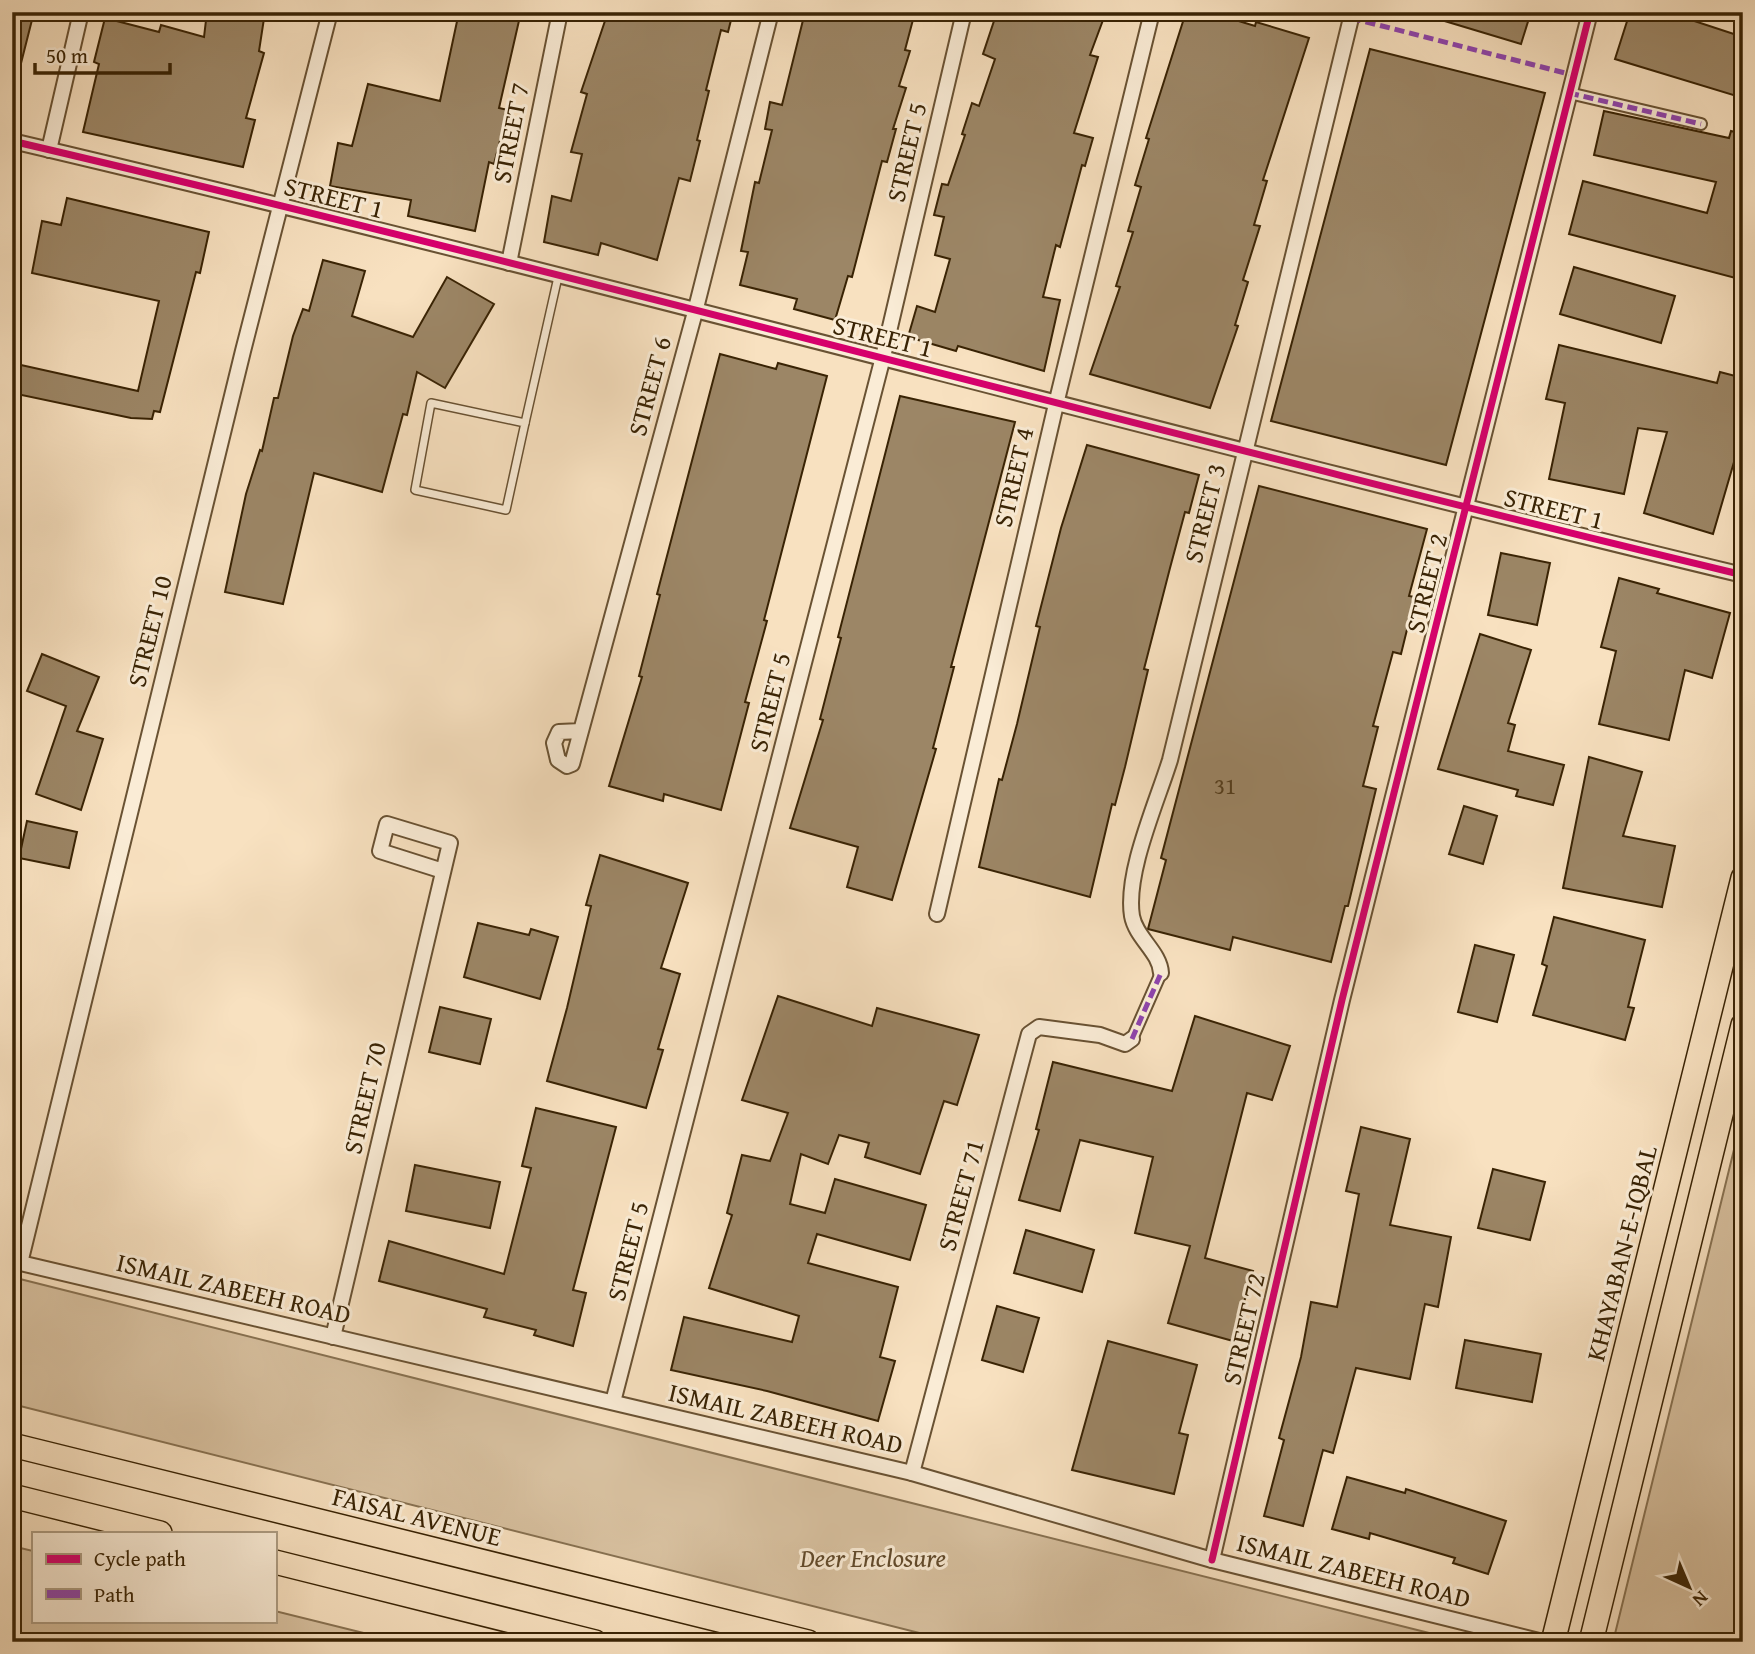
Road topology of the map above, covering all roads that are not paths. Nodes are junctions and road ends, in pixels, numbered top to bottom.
1 (81, 12) edge
2 (330, 12) edge
3 (560, 12) edge
4 (771, 12) edge
5 (964, 12) edge
6 (1152, 12) edge
7 (1590, 12) edge
8 (1351, 19) dead end
9 (1569, 93) junction
10 (1701, 124) dead end
11 (12, 141) edge
12 (48, 150) junction
13 (282, 205) junction
14 (509, 263) junction
15 (558, 277) junction
16 (695, 312) junction
17 (883, 357) junction
18 (1056, 400) junction
19 (526, 422) junction
20 (1244, 452) junction
21 (1466, 508) junction
22 (1743, 575) edge
23 (581, 730) dead end
24 (443, 871) junction
25 (1743, 878) edge
26 (937, 914) dead end
27 (1161, 973) joint
28 (1743, 1025) edge
29 (1132, 1039) joint
30 (1316, 1108) joint
31 (16, 1262) edge
32 (333, 1337) junction
33 (613, 1402) junction
34 (12, 1445) edge
35 (912, 1473) junction
36 (12, 1496) edge
37 (156, 1532) edge
38 (1212, 1559) junction
39 (276, 1562) edge
40 (595, 1642) edge
41 (808, 1642) edge
42 (1543, 1642) edge
43 (1553, 1642) edge
44 (1591, 1642) edge

1 - 12 street
2 - 13 street, STREET 10
3 - 14 street, STREET 7
4 - 16 street, STREET 6
5 - 17 street, STREET 5
6 - 18 street, STREET 4
7 - 9 street, STREET 2
8 - 20 street, STREET 3
9 - 10 street
9 - 21 street, STREET 2
11 - 12 street, STREET 1
12 - 13 street, STREET 1
13 - 14 street, STREET 1
13 - 31 street, STREET 10
14 - 15 street, STREET 1
15 - 16 street, STREET 1
15 - 19 lane
16 - 17 street, STREET 1
16 - 23 street, STREET 6
17 - 18 street, STREET 1
17 - 33 street, STREET 5
18 - 20 street, STREET 1
18 - 26 street, STREET 4
19 - 19 lane
20 - 21 street, STREET 1
20 - 27 street, STREET 3
21 - 22 street, STREET 1
21 - 30 street, STREET 2
24 - 24 street, STREET 70
24 - 32 street, STREET 70
25 - 43 main road, KHAYABAN-E-IQBAL
27 - 29 street
28 - 44 main road
29 - 35 street, STREET 71
30 - 38 street, STREET 72
31 - 32 street, ISMAIL ZABEEH ROAD
32 - 33 street, ISMAIL ZABEEH ROAD
33 - 35 street, ISMAIL ZABEEH ROAD
34 - 41 main road, FAISAL AVENUE
35 - 38 street, ISMAIL ZABEEH ROAD
36 - 37 main road
38 - 42 street, ISMAIL ZABEEH ROAD
39 - 40 main road

